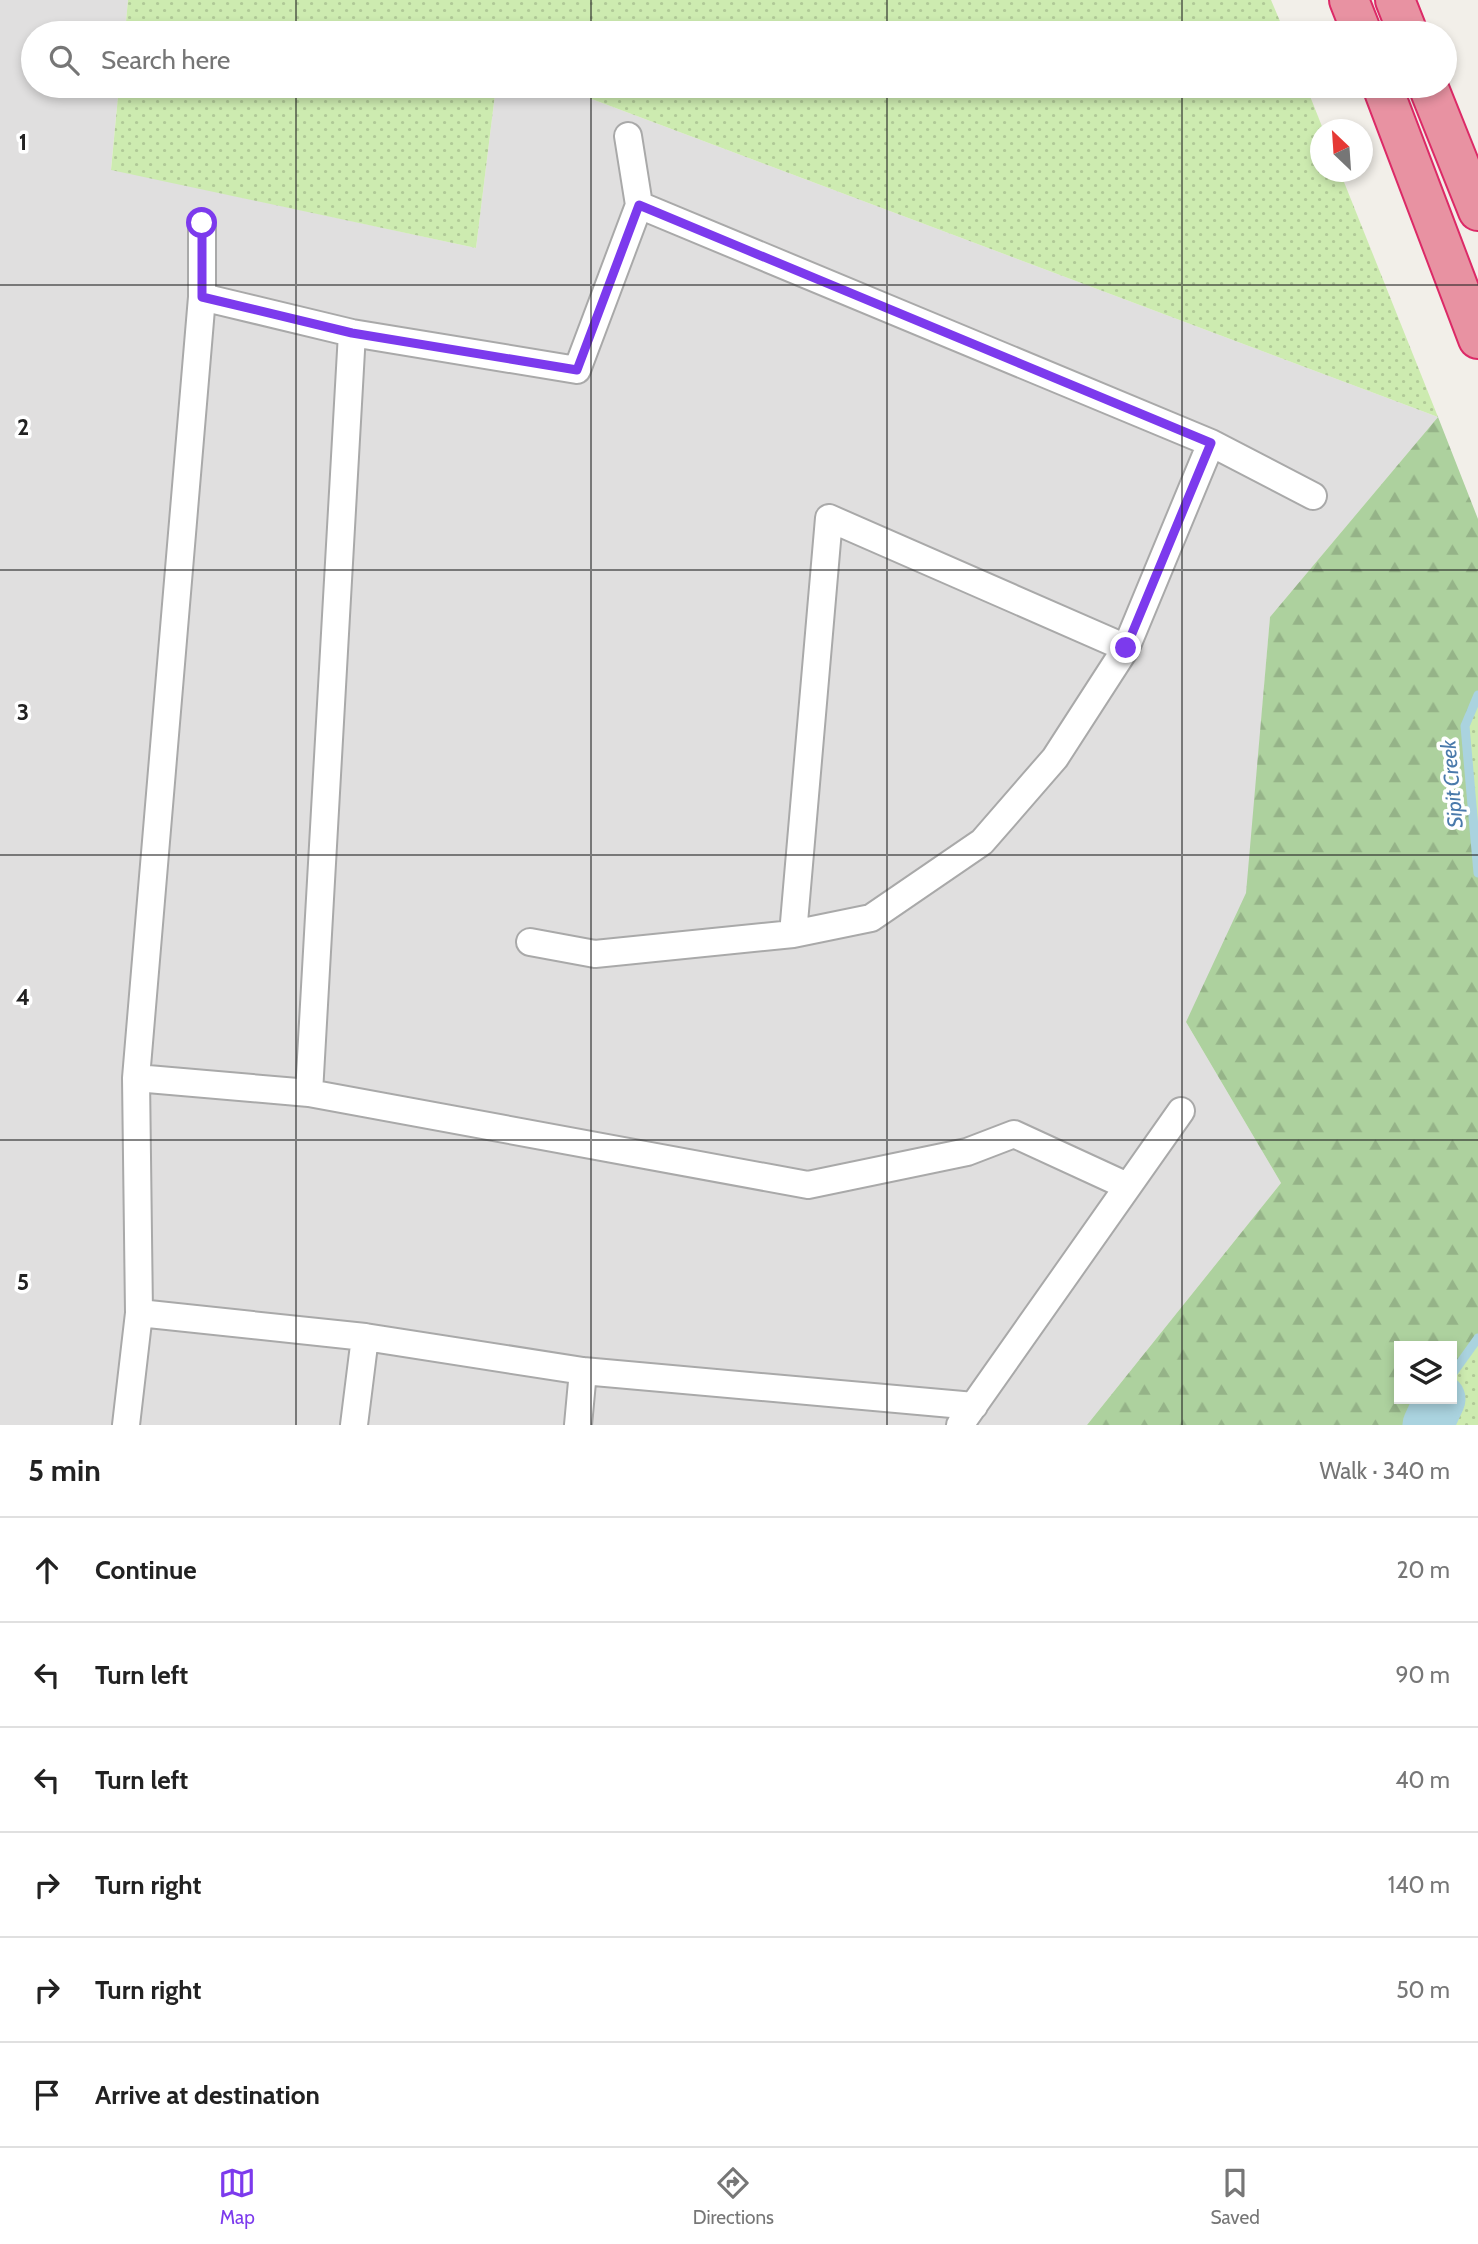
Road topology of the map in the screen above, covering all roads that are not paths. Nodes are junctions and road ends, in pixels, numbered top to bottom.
1 (1349, 0) edge
2 (1395, 0) edge
3 (1357, 21) edge
4 (1403, 21) edge
5 (1387, 98) edge
6 (1433, 98) edge
7 (628, 136) dead end
8 (639, 205) junction
9 (1478, 211) edge
10 (202, 223) dead end
11 (202, 297) junction
12 (352, 333) junction
13 (1478, 339) edge
14 (1211, 443) junction
15 (1313, 496) dead end
16 (1126, 648) junction
17 (793, 934) junction
18 (530, 942) dead end
19 (136, 1078) junction
20 (309, 1093) junction
21 (1181, 1111) dead end
22 (1127, 1186) junction
23 (139, 1312) junction
24 (365, 1337) junction
25 (583, 1371) junction
26 (967, 1416) edge
27 (126, 1425) edge
28 (354, 1425) edge
29 (578, 1425) edge

1 - 3 highway
2 - 4 highway
5 - 13 highway
6 - 9 highway
7 - 8 street
8 - 12 street
8 - 14 street
10 - 11 street
11 - 12 street
11 - 19 street
12 - 20 street
14 - 15 street
14 - 16 street
16 - 17 street
16 - 17 street
17 - 18 street
19 - 20 street
19 - 23 street
20 - 22 street
21 - 22 street
22 - 26 street
23 - 24 street
23 - 27 street
24 - 25 street
24 - 28 street
25 - 26 street
25 - 29 street

